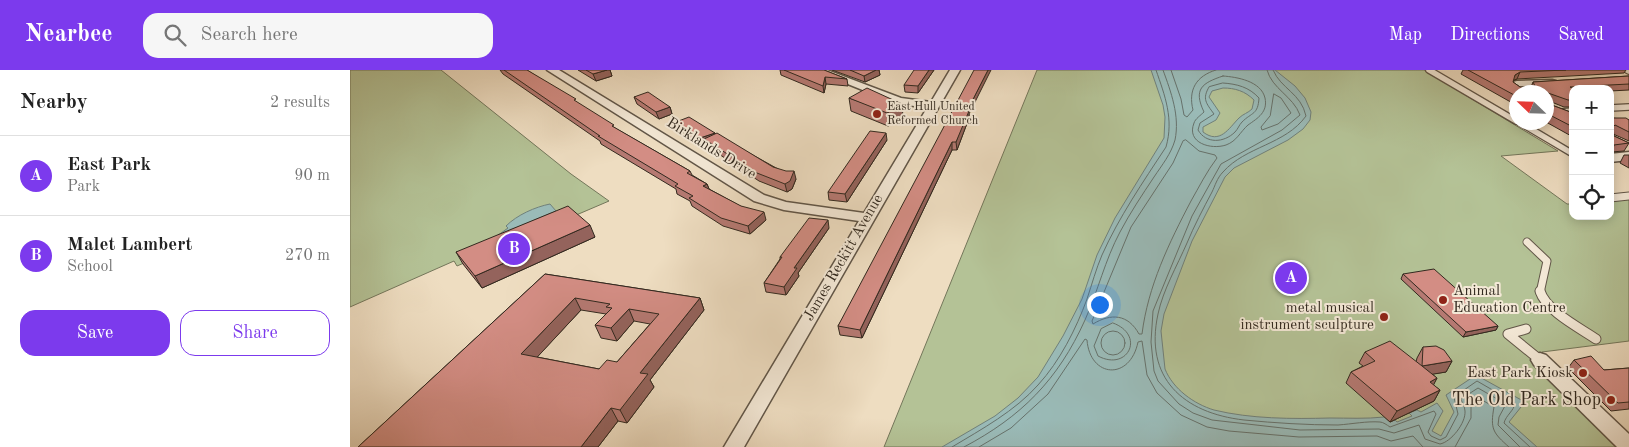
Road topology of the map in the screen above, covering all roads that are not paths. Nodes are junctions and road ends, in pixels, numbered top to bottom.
1 (552, 70) edge
2 (818, 70) edge
3 (955, 70) edge
4 (1429, 70) edge
5 (1566, 82) edge
6 (1517, 85) edge
7 (935, 106) junction
8 (1629, 107) edge
9 (1614, 108) edge
10 (1509, 117) edge
11 (1532, 130) edge
12 (1569, 152) edge
13 (1629, 156) edge
14 (1614, 158) edge
15 (1629, 196) edge
16 (1614, 198) edge
17 (868, 218) junction
18 (1527, 242) dead end
19 (1526, 330) dead end
20 (1596, 339) dead end
21 (1540, 360) joint
22 (1625, 438) edge
23 (734, 447) edge

1 - 17 street, Birklands Drive
2 - 7 street
3 - 7 street, James Reckitt Avenue
4 - 10 lane
5 - 6 street
7 - 17 street, James Reckitt Avenue
8 - 9 lane
11 - 12 lane
13 - 14 street
15 - 16 lane
17 - 23 street, James Reckitt Avenue
18 - 20 lane
19 - 21 lane
21 - 22 street

